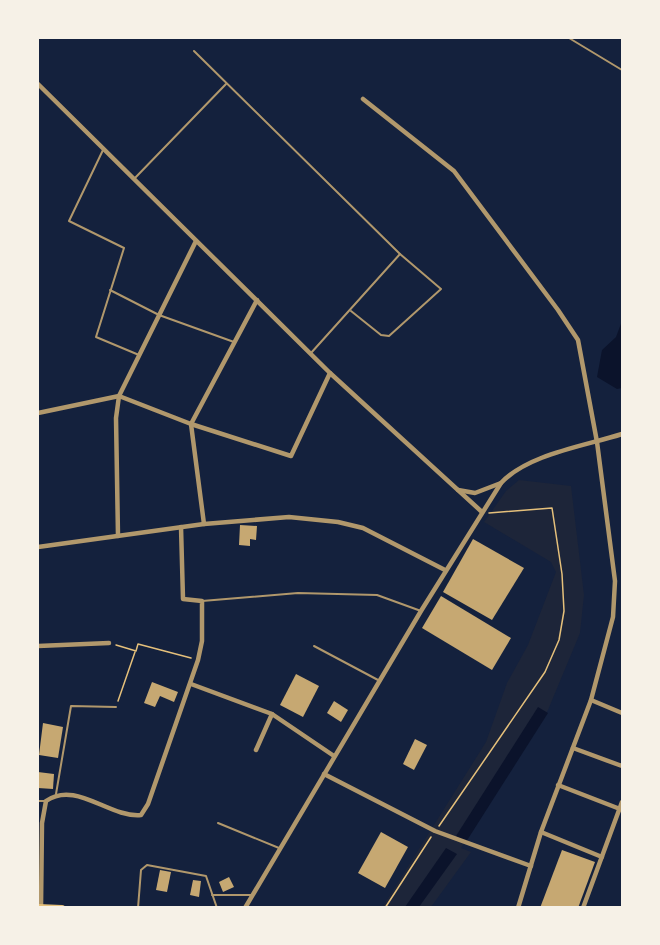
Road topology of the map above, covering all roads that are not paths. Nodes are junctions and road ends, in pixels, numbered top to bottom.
1 (569, 38) edge
2 (194, 51) dead end
3 (622, 70) edge
4 (227, 83) junction
5 (38, 84) edge
6 (363, 99) dead end
7 (103, 150) junction
8 (134, 179) junction
9 (196, 241) junction
10 (400, 254) junction
11 (110, 291) junction
12 (256, 300) junction
13 (351, 310) junction
14 (159, 315) junction
15 (234, 342) junction
16 (310, 353) junction
17 (140, 355) junction
18 (330, 373) junction
19 (119, 396) junction
20 (38, 413) edge
21 (191, 424) junction
22 (622, 434) edge
23 (597, 442) junction
24 (501, 483) junction
25 (455, 489) junction
26 (482, 512) junction
27 (204, 524) junction
28 (181, 527) junction
29 (118, 536) junction
30 (38, 547) edge
31 (446, 570) junction
32 (202, 601) junction
33 (421, 611) junction
34 (109, 643) road end
35 (38, 646) edge
36 (314, 646) dead end
37 (380, 682) junction
38 (191, 684) junction
39 (591, 700) junction
40 (116, 708) road end
41 (622, 713) edge
42 (272, 714) junction
43 (573, 747) junction
44 (256, 750) dead end
45 (334, 756) junction
46 (622, 766) edge
47 (324, 774) junction
48 (558, 785) junction
49 (56, 794) junction
50 (38, 801) edge
51 (46, 801) junction
52 (622, 802) edge
53 (620, 810) junction
54 (218, 823) dead end
55 (541, 832) junction
56 (280, 849) junction
57 (602, 857) junction
58 (531, 866) junction
59 (213, 895) junction
60 (252, 895) junction
61 (39, 907) edge
62 (62, 908) edge
63 (138, 908) edge
64 (217, 908) edge
65 (245, 908) edge
66 (518, 908) edge
67 (583, 908) edge

1 - 3 lane
2 - 4 lane
4 - 8 lane
4 - 10 lane
5 - 7 street
6 - 23 street
7 - 8 street
7 - 11 lane
8 - 9 street
9 - 12 street
9 - 14 street
10 - 13 lane
10 - 13 lane
11 - 14 lane
11 - 17 lane
12 - 15 street
12 - 16 street
13 - 16 lane
14 - 15 lane
14 - 17 street
15 - 21 street
16 - 18 street
17 - 19 street
18 - 21 street
18 - 25 street
19 - 20 street
19 - 21 street
19 - 29 street
21 - 27 street
22 - 23 street
23 - 24 street
23 - 39 street
24 - 25 street
24 - 26 street
25 - 26 street
26 - 31 street
27 - 28 street
27 - 31 street
28 - 29 street
28 - 32 street
29 - 30 street
31 - 33 street
32 - 33 lane
32 - 38 street
33 - 37 street
34 - 35 street
36 - 37 lane
37 - 45 street
38 - 42 street
38 - 49 street
39 - 41 street
39 - 43 street
40 - 49 lane
42 - 44 street
42 - 45 street
43 - 46 street
43 - 48 street
45 - 47 street
47 - 56 street
47 - 58 street
48 - 53 street
48 - 55 street
49 - 51 street
50 - 51 lane
51 - 61 street
52 - 53 street
53 - 57 street
54 - 56 lane
55 - 57 street
55 - 58 street
56 - 60 street
57 - 67 street
58 - 66 street
59 - 60 lane
59 - 63 lane
59 - 64 lane
60 - 65 street
61 - 62 main road

